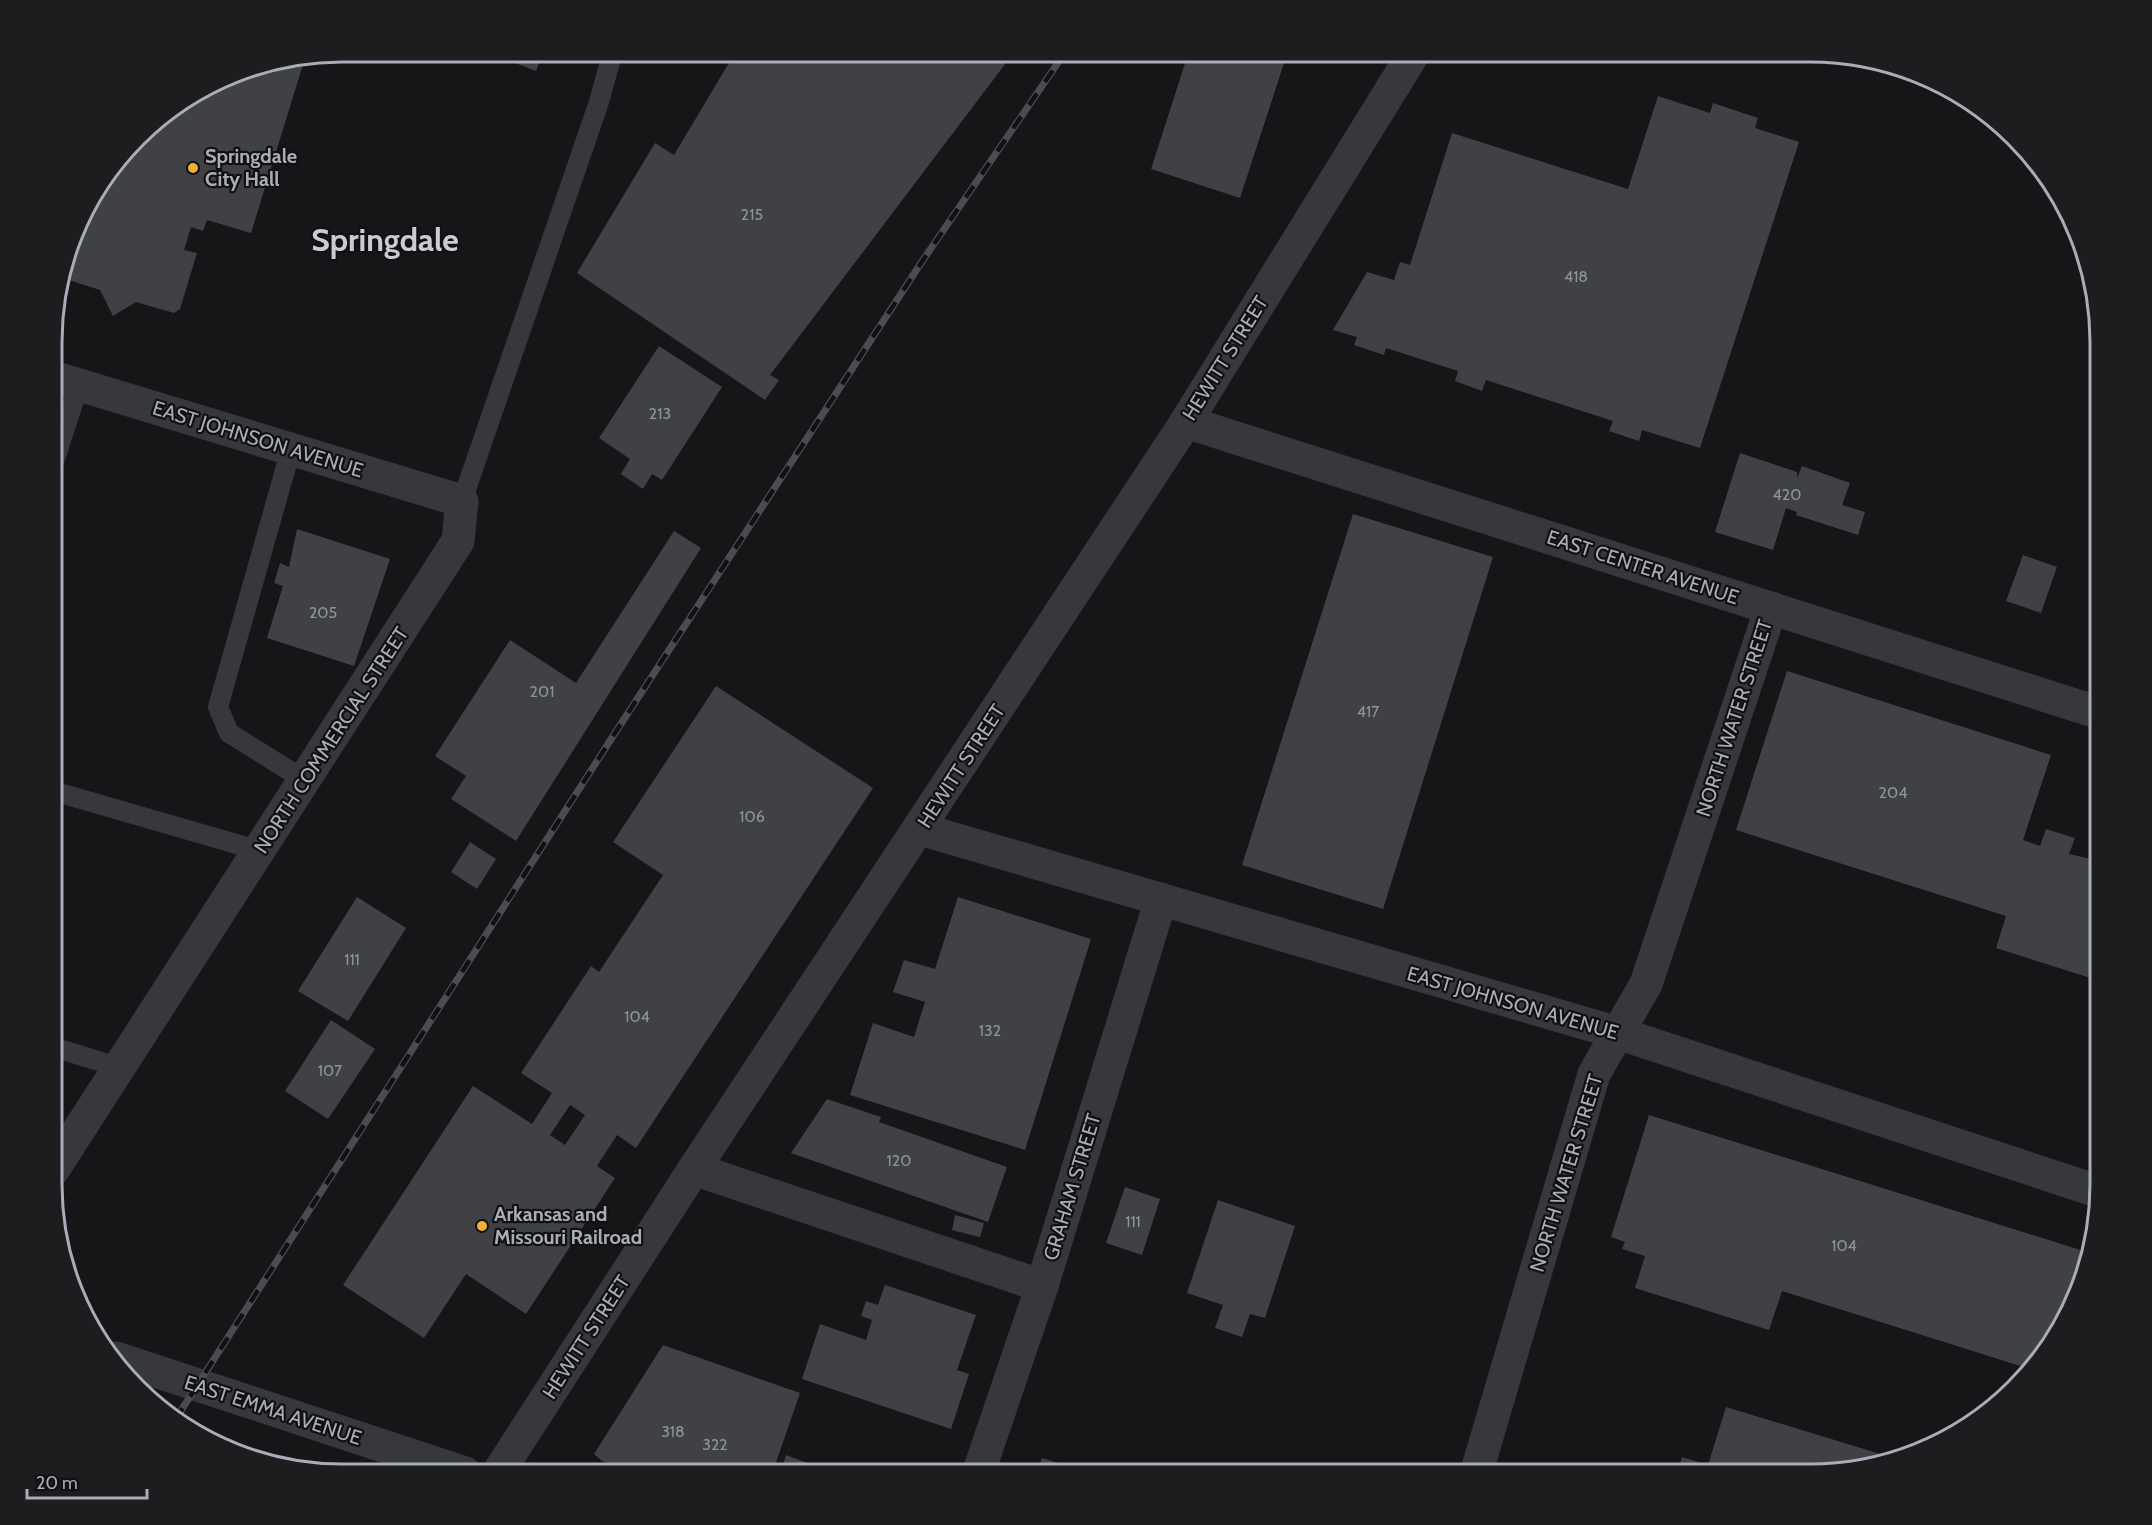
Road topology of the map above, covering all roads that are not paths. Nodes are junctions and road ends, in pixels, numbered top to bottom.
1 (610, 62) edge
2 (1408, 62) edge
3 (66, 381) edge
4 (62, 407) edge
5 (1186, 422) junction
6 (291, 449) junction
7 (462, 501) junction
8 (1771, 608) junction
9 (2090, 710) edge
10 (306, 781) junction
11 (62, 794) edge
12 (920, 829) junction
13 (261, 851) junction
14 (1161, 899) junction
15 (1618, 1034) junction
16 (62, 1050) edge
17 (118, 1067) junction
18 (62, 1156) edge
19 (694, 1169) junction
20 (2090, 1189) edge
21 (1042, 1286) junction
22 (125, 1361) edge
23 (438, 1464) edge
24 (504, 1464) edge
25 (981, 1464) edge
26 (1479, 1464) edge

1 - 7 lane, NORTH COMMERCIAL STREET
2 - 5 street, HEWITT STREET
3 - 4 lane
3 - 6 street, EAST JOHNSON AVENUE
5 - 8 street, EAST CENTER AVENUE
5 - 12 street, HEWITT STREET
6 - 7 street, EAST JOHNSON AVENUE
6 - 10 lane
7 - 10 street, NORTH COMMERCIAL STREET
8 - 9 street, EAST CENTER AVENUE
8 - 15 street, NORTH WATER STREET
10 - 13 street, NORTH COMMERCIAL STREET
11 - 13 lane
12 - 14 street, EAST JOHNSON AVENUE
12 - 19 street, HEWITT STREET
13 - 17 street, NORTH COMMERCIAL STREET
14 - 15 street, EAST JOHNSON AVENUE
14 - 21 street, GRAHAM STREET
15 - 20 street, EAST JOHNSON AVENUE
15 - 26 street, NORTH WATER STREET
16 - 17 lane
17 - 18 street, NORTH COMMERCIAL STREET
19 - 21 street
19 - 24 street, HEWITT STREET
21 - 25 street, GRAHAM STREET
22 - 23 street, EAST EMMA AVENUE

